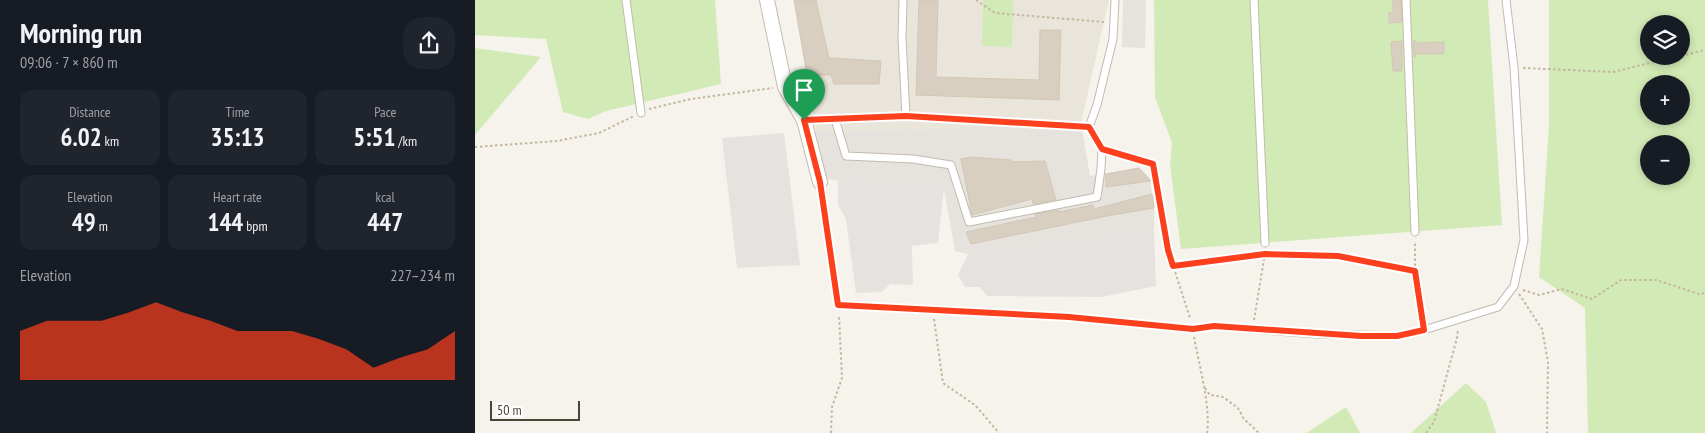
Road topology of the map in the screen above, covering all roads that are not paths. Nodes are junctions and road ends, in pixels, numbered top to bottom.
1 (626, 0) edge
2 (767, 0) edge
3 (903, 0) edge
4 (1115, 0) edge
5 (1253, 0) edge
6 (1406, 0) edge
7 (1505, 0) edge
8 (641, 113) road end
9 (906, 116) junction
10 (835, 118) junction
11 (804, 120) junction
12 (1089, 127) junction
13 (820, 182) joint
14 (1415, 232) road end
15 (1265, 243) road end

1 - 8 lane
2 - 11 street
3 - 9 lane
4 - 12 lane
5 - 15 lane
6 - 14 lane
7 - 13 lane
9 - 10 lane
9 - 12 lane
10 - 11 lane
10 - 12 lane
11 - 13 street

